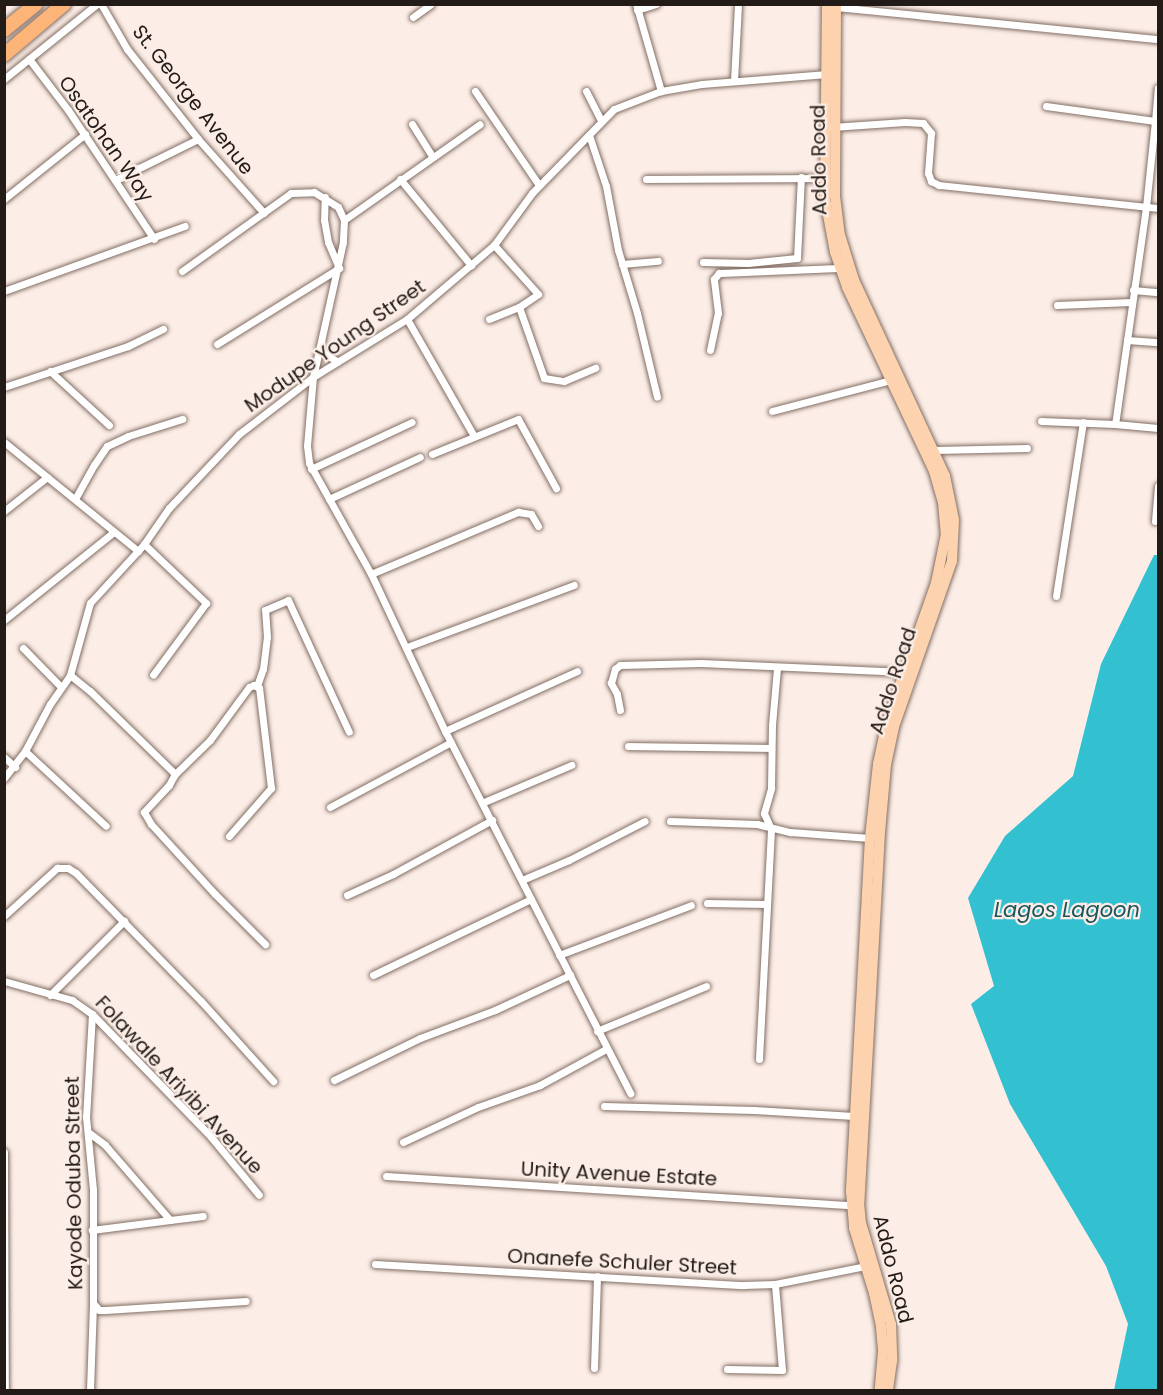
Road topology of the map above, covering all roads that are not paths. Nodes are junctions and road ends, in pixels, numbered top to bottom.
1 (36, 4) edge
2 (64, 4) edge
3 (99, 4) edge
4 (431, 4) edge
5 (656, 4) edge
6 (738, 4) edge
7 (833, 5) edge
8 (636, 8) edge
9 (412, 17) dead end
10 (4, 30) edge
11 (1158, 39) edge
12 (4, 55) edge
13 (29, 59) junction
14 (826, 74) junction
15 (4, 79) edge
16 (734, 81) junction
17 (1158, 88) edge
18 (475, 91) dead end
19 (586, 91) dead end
20 (661, 91) junction
21 (1158, 93) edge
22 (1046, 106) dead end
23 (601, 120) junction
24 (1155, 121) junction
25 (412, 124) dead end
26 (480, 124) dead end
27 (831, 127) junction
28 (85, 134) junction
29 (589, 135) junction
30 (198, 140) junction
31 (432, 156) junction
32 (801, 177) junction
33 (826, 178) junction
34 (117, 179) junction
35 (400, 179) junction
36 (645, 179) dead end
37 (539, 185) junction
38 (325, 197) junction
39 (4, 199) edge
40 (1146, 207) junction
41 (1158, 208) edge
42 (264, 213) junction
43 (344, 220) junction
44 (185, 225) dead end
45 (154, 239) junction
46 (494, 245) junction
47 (658, 261) dead end
48 (703, 262) dead end
49 (622, 264) junction
50 (471, 265) junction
51 (339, 268) junction
52 (840, 268) junction
53 (182, 271) dead end
54 (1133, 290) junction
55 (4, 291) edge
56 (1158, 292) edge
57 (1131, 302) junction
58 (1057, 305) dead end
59 (519, 307) junction
60 (408, 319) junction
61 (489, 319) dead end
62 (163, 329) dead end
63 (1126, 340) junction
64 (1158, 342) edge
65 (217, 344) dead end
66 (319, 350) junction
67 (711, 350) dead end
68 (338, 362) junction
69 (595, 368) dead end
70 (50, 372) junction
71 (313, 377) junction
72 (891, 380) junction
73 (4, 387) edge
74 (657, 397) dead end
75 (772, 411) dead end
76 (182, 419) dead end
77 (1041, 421) dead end
78 (412, 422) dead end
79 (1083, 422) junction
80 (1115, 424) junction
81 (109, 425) dead end
82 (1158, 428) edge
83 (474, 436) junction
84 (4, 442) edge
85 (1027, 448) dead end
86 (934, 450) junction
87 (432, 454) dead end
88 (420, 458) dead end
89 (311, 470) junction
90 (47, 477) junction
91 (1158, 486) edge
92 (556, 488) dead end
93 (75, 500) junction
94 (329, 500) junction
95 (4, 511) edge
96 (1155, 521) dead end
97 (538, 526) dead end
98 (114, 532) junction
99 (144, 544) junction
100 (138, 551) junction
101 (371, 574) junction
102 (574, 585) dead end
103 (1056, 596) dead end
104 (4, 620) edge
105 (406, 647) junction
106 (23, 648) dead end
107 (777, 668) junction
108 (577, 671) dead end
109 (905, 672) junction
110 (70, 675) junction
111 (153, 675) dead end
112 (257, 686) junction
113 (61, 687) junction
114 (620, 710) dead end
115 (445, 731) junction
116 (349, 732) dead end
117 (451, 742) junction
118 (628, 746) dead end
119 (771, 748) junction
120 (26, 751) junction
121 (5, 757) edge
122 (571, 765) dead end
123 (15, 766) junction
124 (175, 774) junction
125 (4, 778) edge
126 (484, 802) junction
127 (330, 807) dead end
128 (492, 820) junction
129 (645, 821) dead end
130 (670, 821) dead end
131 (106, 826) dead end
132 (771, 829) junction
133 (229, 836) dead end
134 (870, 838) junction
135 (522, 880) junction
136 (347, 895) dead end
137 (531, 899) junction
138 (707, 903) dead end
139 (766, 904) junction
140 (691, 905) dead end
141 (4, 916) edge
142 (124, 921) junction
143 (265, 944) dead end
144 (559, 955) junction
145 (373, 975) dead end
146 (570, 975) junction
147 (4, 981) edge
148 (706, 986) dead end
149 (50, 995) junction
150 (92, 1014) junction
151 (597, 1032) junction
152 (606, 1049) junction
153 (759, 1059) dead end
154 (334, 1080) dead end
155 (273, 1081) dead end
156 (630, 1093) dead end
157 (604, 1106) dead end
158 (854, 1116) junction
159 (88, 1132) junction
160 (402, 1142) dead end
161 (4, 1152) edge
162 (386, 1176) dead end
163 (5, 1182) edge
164 (259, 1195) dead end
165 (851, 1205) junction
166 (203, 1216) dead end
167 (170, 1220) junction
168 (92, 1230) junction
169 (375, 1264) dead end
170 (866, 1266) junction
171 (5, 1269) edge
172 (597, 1276) junction
173 (775, 1284) junction
174 (246, 1301) dead end
175 (93, 1303) junction
176 (5, 1362) edge
177 (594, 1368) dead end
178 (727, 1369) dead end
179 (5, 1390) edge
180 (90, 1390) edge
181 (880, 1390) edge
182 (888, 1390) edge

1 - 10 highway
2 - 12 highway
3 - 13 street
3 - 30 street, St. George Avenue
4 - 9 street
5 - 8 street
6 - 16 street
7 - 11 street
7 - 14 main road, Addo Road
7 - 27 main road, Addo Road
8 - 20 street
13 - 15 street
13 - 28 street, Osatohan Way
14 - 16 street, Modupe Young Street
14 - 27 main road, Addo Road
16 - 20 street, Modupe Young Street
17 - 21 street
18 - 37 street
19 - 23 street
20 - 23 street, Modupe Young Street
21 - 24 street
22 - 24 street
23 - 29 street, Modupe Young Street
24 - 40 street
25 - 31 street
26 - 31 street
27 - 33 main road, Addo Road
27 - 40 street
27 - 86 main road, Addo Road
28 - 34 street, Osatohan Way
28 - 39 street
29 - 37 street, Modupe Young Street
29 - 49 street
30 - 34 street
30 - 42 street, St. George Avenue
31 - 35 street
32 - 33 street
32 - 36 street
32 - 48 street
33 - 52 main road, Addo Road
34 - 45 street, Osatohan Way
35 - 43 street
35 - 50 street
37 - 46 street, Modupe Young Street
38 - 42 street
38 - 43 street
38 - 51 street
40 - 41 street
40 - 54 street
42 - 53 street
43 - 51 street
44 - 45 street
45 - 55 street
46 - 50 street, Modupe Young Street
46 - 59 street
47 - 49 street
49 - 74 street
50 - 60 street, Modupe Young Street
51 - 65 street
51 - 66 street
52 - 67 street
52 - 72 main road, Addo Road
54 - 56 street
54 - 57 street
57 - 58 street
57 - 63 street
59 - 61 street
59 - 69 street
60 - 68 street, Modupe Young Street
60 - 83 street
62 - 70 street
63 - 64 street
63 - 80 street
66 - 68 street
66 - 71 street
68 - 71 street, Modupe Young Street
70 - 73 street
70 - 81 street
71 - 89 street
71 - 99 street, Modupe Young Street
72 - 75 street
72 - 109 main road, Addo Road
76 - 93 street
77 - 79 street
78 - 89 street
79 - 80 street
79 - 103 street
80 - 82 street
83 - 87 street
83 - 92 street
84 - 90 street
85 - 86 street
86 - 182 main road, Addo Road
88 - 94 street
89 - 94 street
90 - 93 street
90 - 95 street
91 - 96 street
93 - 98 street
94 - 101 street
97 - 101 street
98 - 100 street
98 - 104 street
99 - 100 street, Modupe Young Street
99 - 111 street
100 - 110 street, Modupe Young Street
101 - 105 street
102 - 105 street
105 - 115 street
106 - 113 street
107 - 109 street
107 - 114 street
107 - 119 street
108 - 115 street
109 - 134 main road, Addo Road
110 - 113 street, Modupe Young Street
110 - 124 street
112 - 116 street
112 - 124 street
112 - 133 street
113 - 120 street, Modupe Young Street
115 - 117 street
117 - 126 street
117 - 127 street
118 - 119 street
119 - 132 street
120 - 123 street, Modupe Young Street
120 - 131 street
121 - 123 street
122 - 126 street
123 - 125 street, Modupe Young Street
124 - 143 street
126 - 128 street
128 - 135 street
128 - 136 street
129 - 135 street
130 - 132 street
132 - 134 street
132 - 139 street
134 - 158 main road, Addo Road
135 - 137 street
137 - 144 street
137 - 145 street
138 - 139 street
139 - 153 street
140 - 144 street
141 - 142 street
142 - 149 street
142 - 155 street
144 - 146 street
146 - 151 street
146 - 154 street
147 - 149 street, Folawale Ariyibi Avenue
148 - 151 street
149 - 150 street, Folawale Ariyibi Avenue
150 - 159 street, Kayode Oduba Street
150 - 164 street, Folawale Ariyibi Avenue
151 - 152 street
152 - 156 street
152 - 160 street
157 - 158 street
158 - 165 main road, Addo Road
159 - 167 street
159 - 168 street, Kayode Oduba Street
161 - 163 street
162 - 165 street, Unity Avenue Estate
163 - 171 street
165 - 170 main road, Addo Road
166 - 167 street
167 - 168 street
168 - 175 street, Kayode Oduba Street
169 - 172 street, Onanefe Schuler Street
170 - 173 street, Onanefe Schuler Street
170 - 181 main road, Addo Road
171 - 176 street
172 - 173 street, Onanefe Schuler Street
172 - 177 street
173 - 178 street
174 - 175 street, Kayode Oduba Street
175 - 180 street
176 - 179 street

